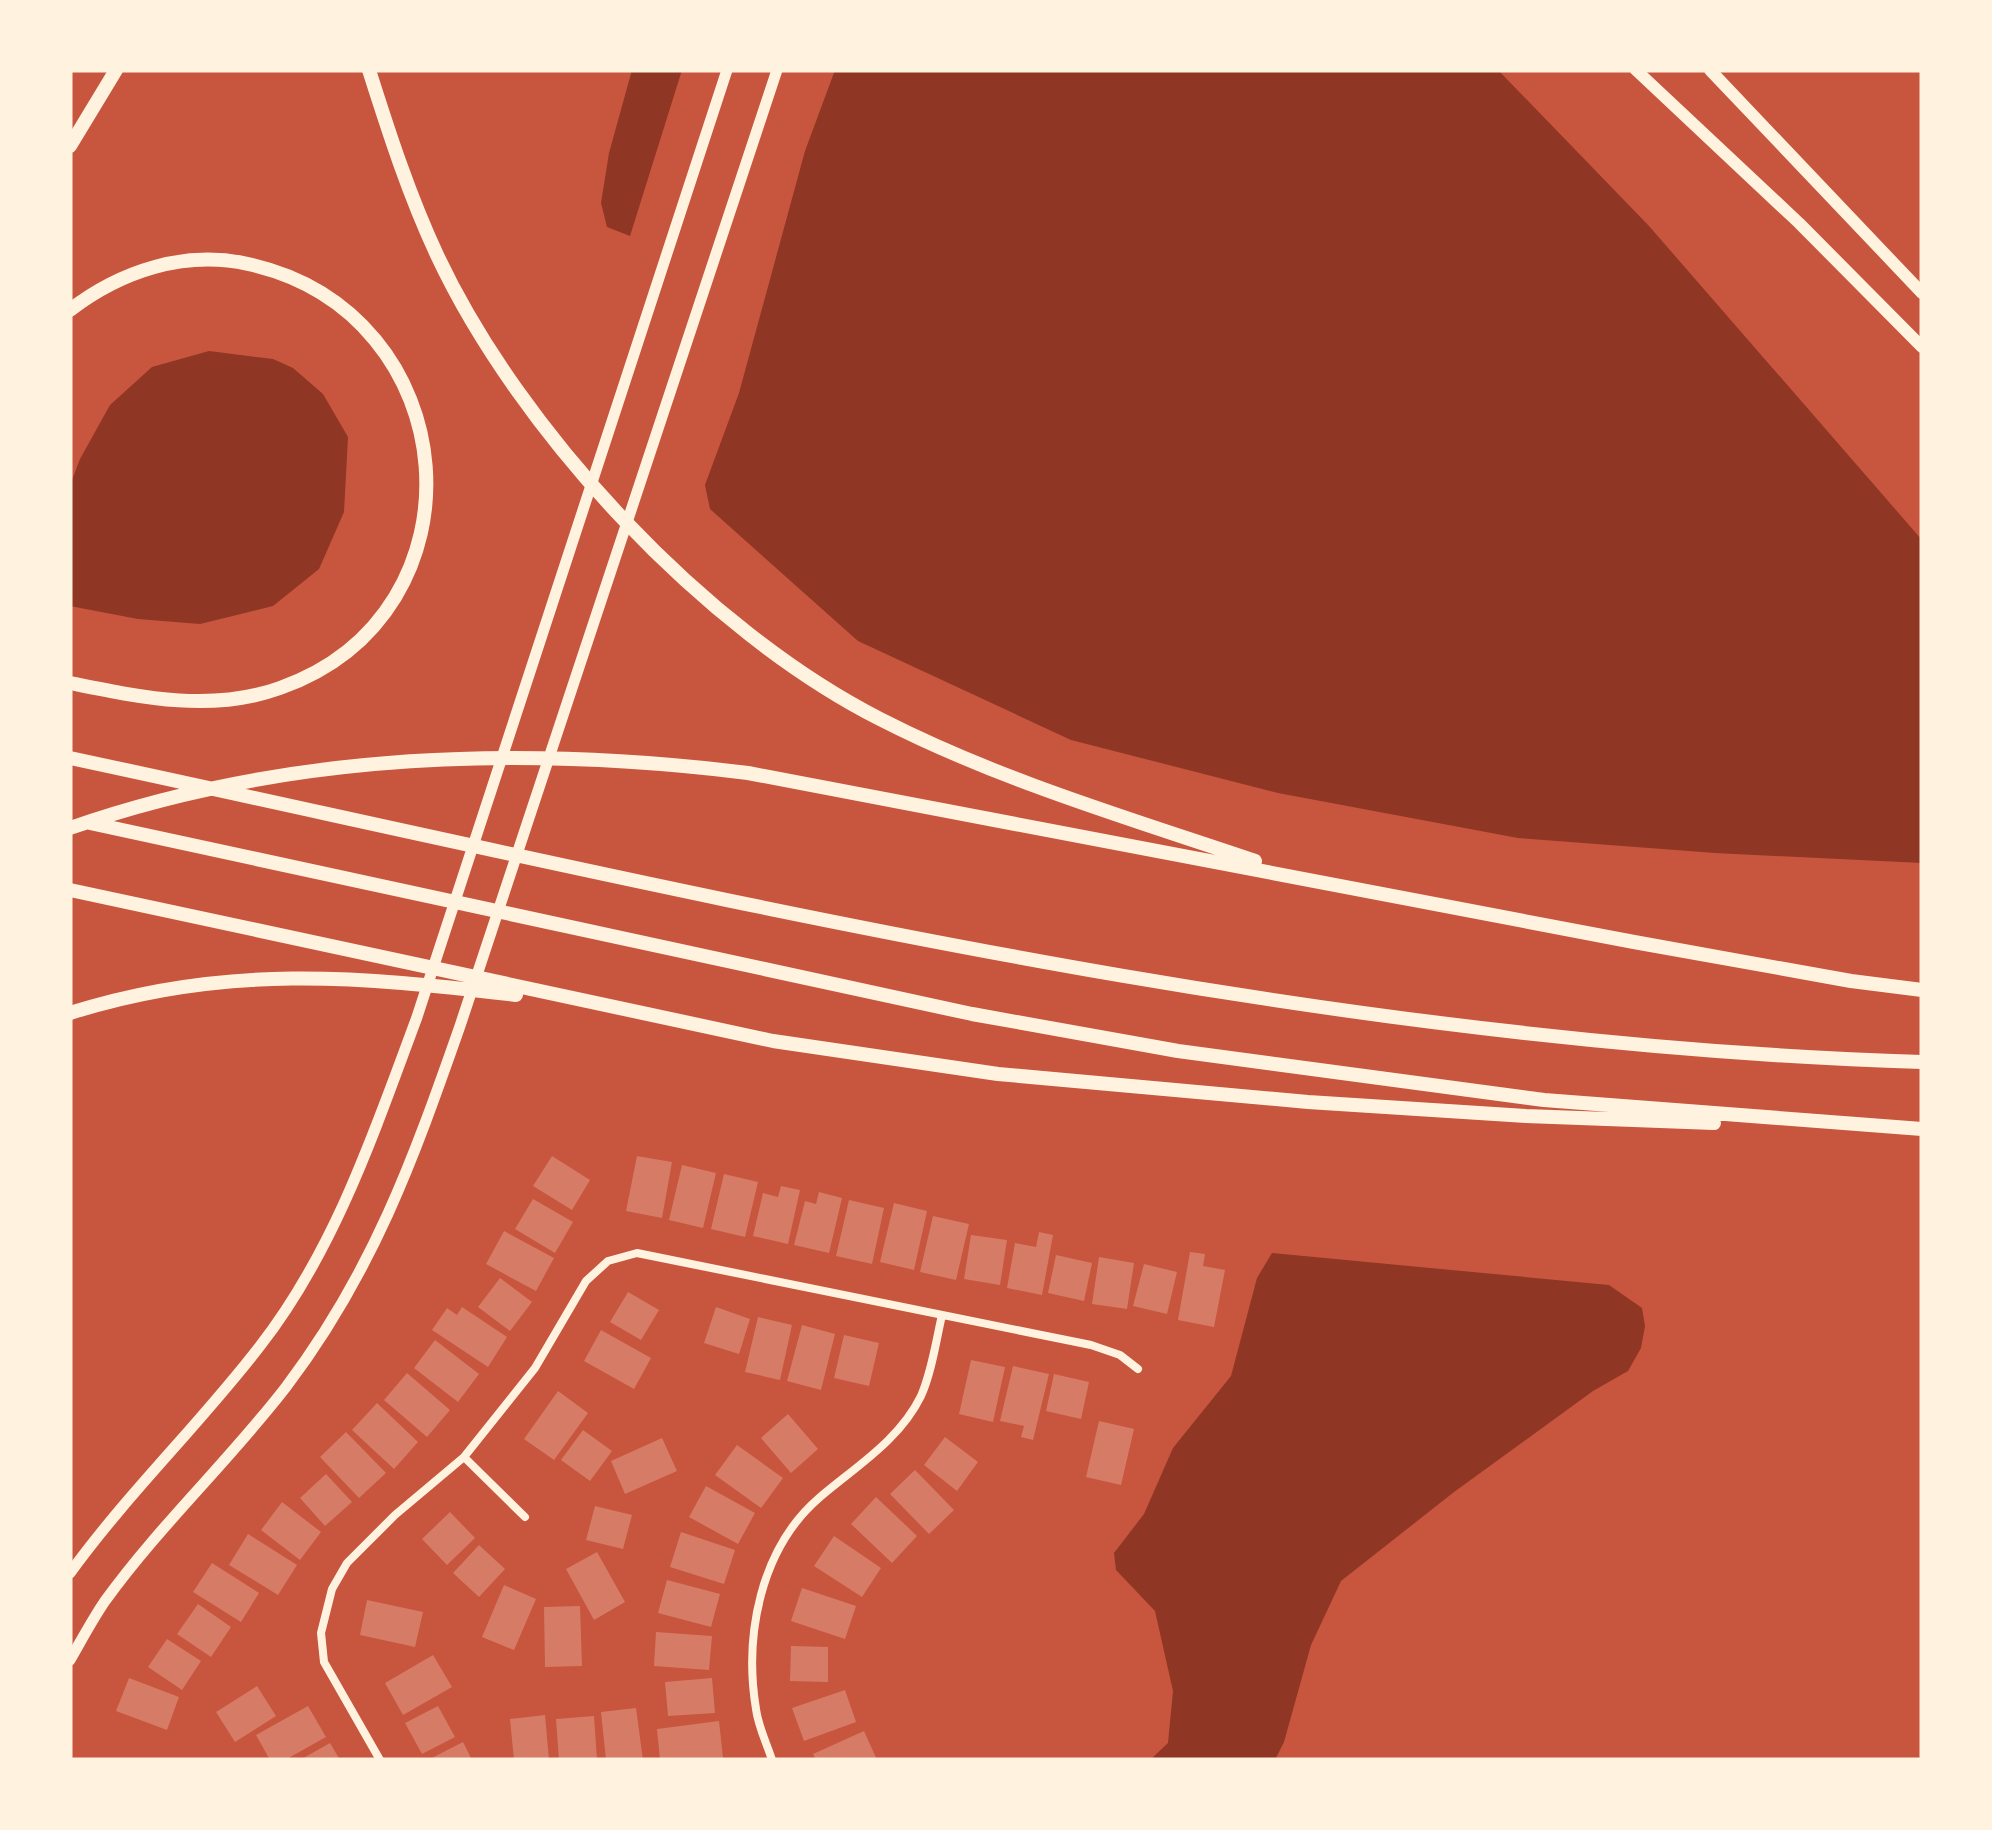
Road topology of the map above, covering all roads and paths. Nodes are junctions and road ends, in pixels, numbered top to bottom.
1 (116, 70) edge
2 (370, 70) edge
3 (727, 70) edge
4 (777, 70) edge
5 (1636, 70) edge
6 (1710, 70) edge
7 (70, 146) edge
8 (1922, 294) edge
9 (70, 310) edge
10 (1922, 347) edge
11 (70, 683) edge
12 (70, 758) edge
13 (70, 818) edge
14 (70, 828) edge
15 (70, 890) edge
16 (1390, 895) junction
17 (1922, 990) edge
18 (596, 1006) junction
19 (70, 1013) edge
20 (1922, 1062) edge
21 (1922, 1130) edge
22 (942, 1315) junction
23 (1138, 1369) dead end
24 (464, 1457) junction
25 (525, 1517) dead end
26 (70, 1574) edge
27 (70, 1660) edge
28 (380, 1760) edge
29 (772, 1760) edge

1 - 7 highway
2 - 16 highway
3 - 26 main road
4 - 27 main road
5 - 10 main road
6 - 8 main road
9 - 11 highway
12 - 20 highway
13 - 21 highway
14 - 16 highway
15 - 18 highway
16 - 17 highway
18 - 19 highway
18 - 21 highway
22 - 23 street
22 - 24 street
22 - 29 street
24 - 25 street
24 - 28 street

